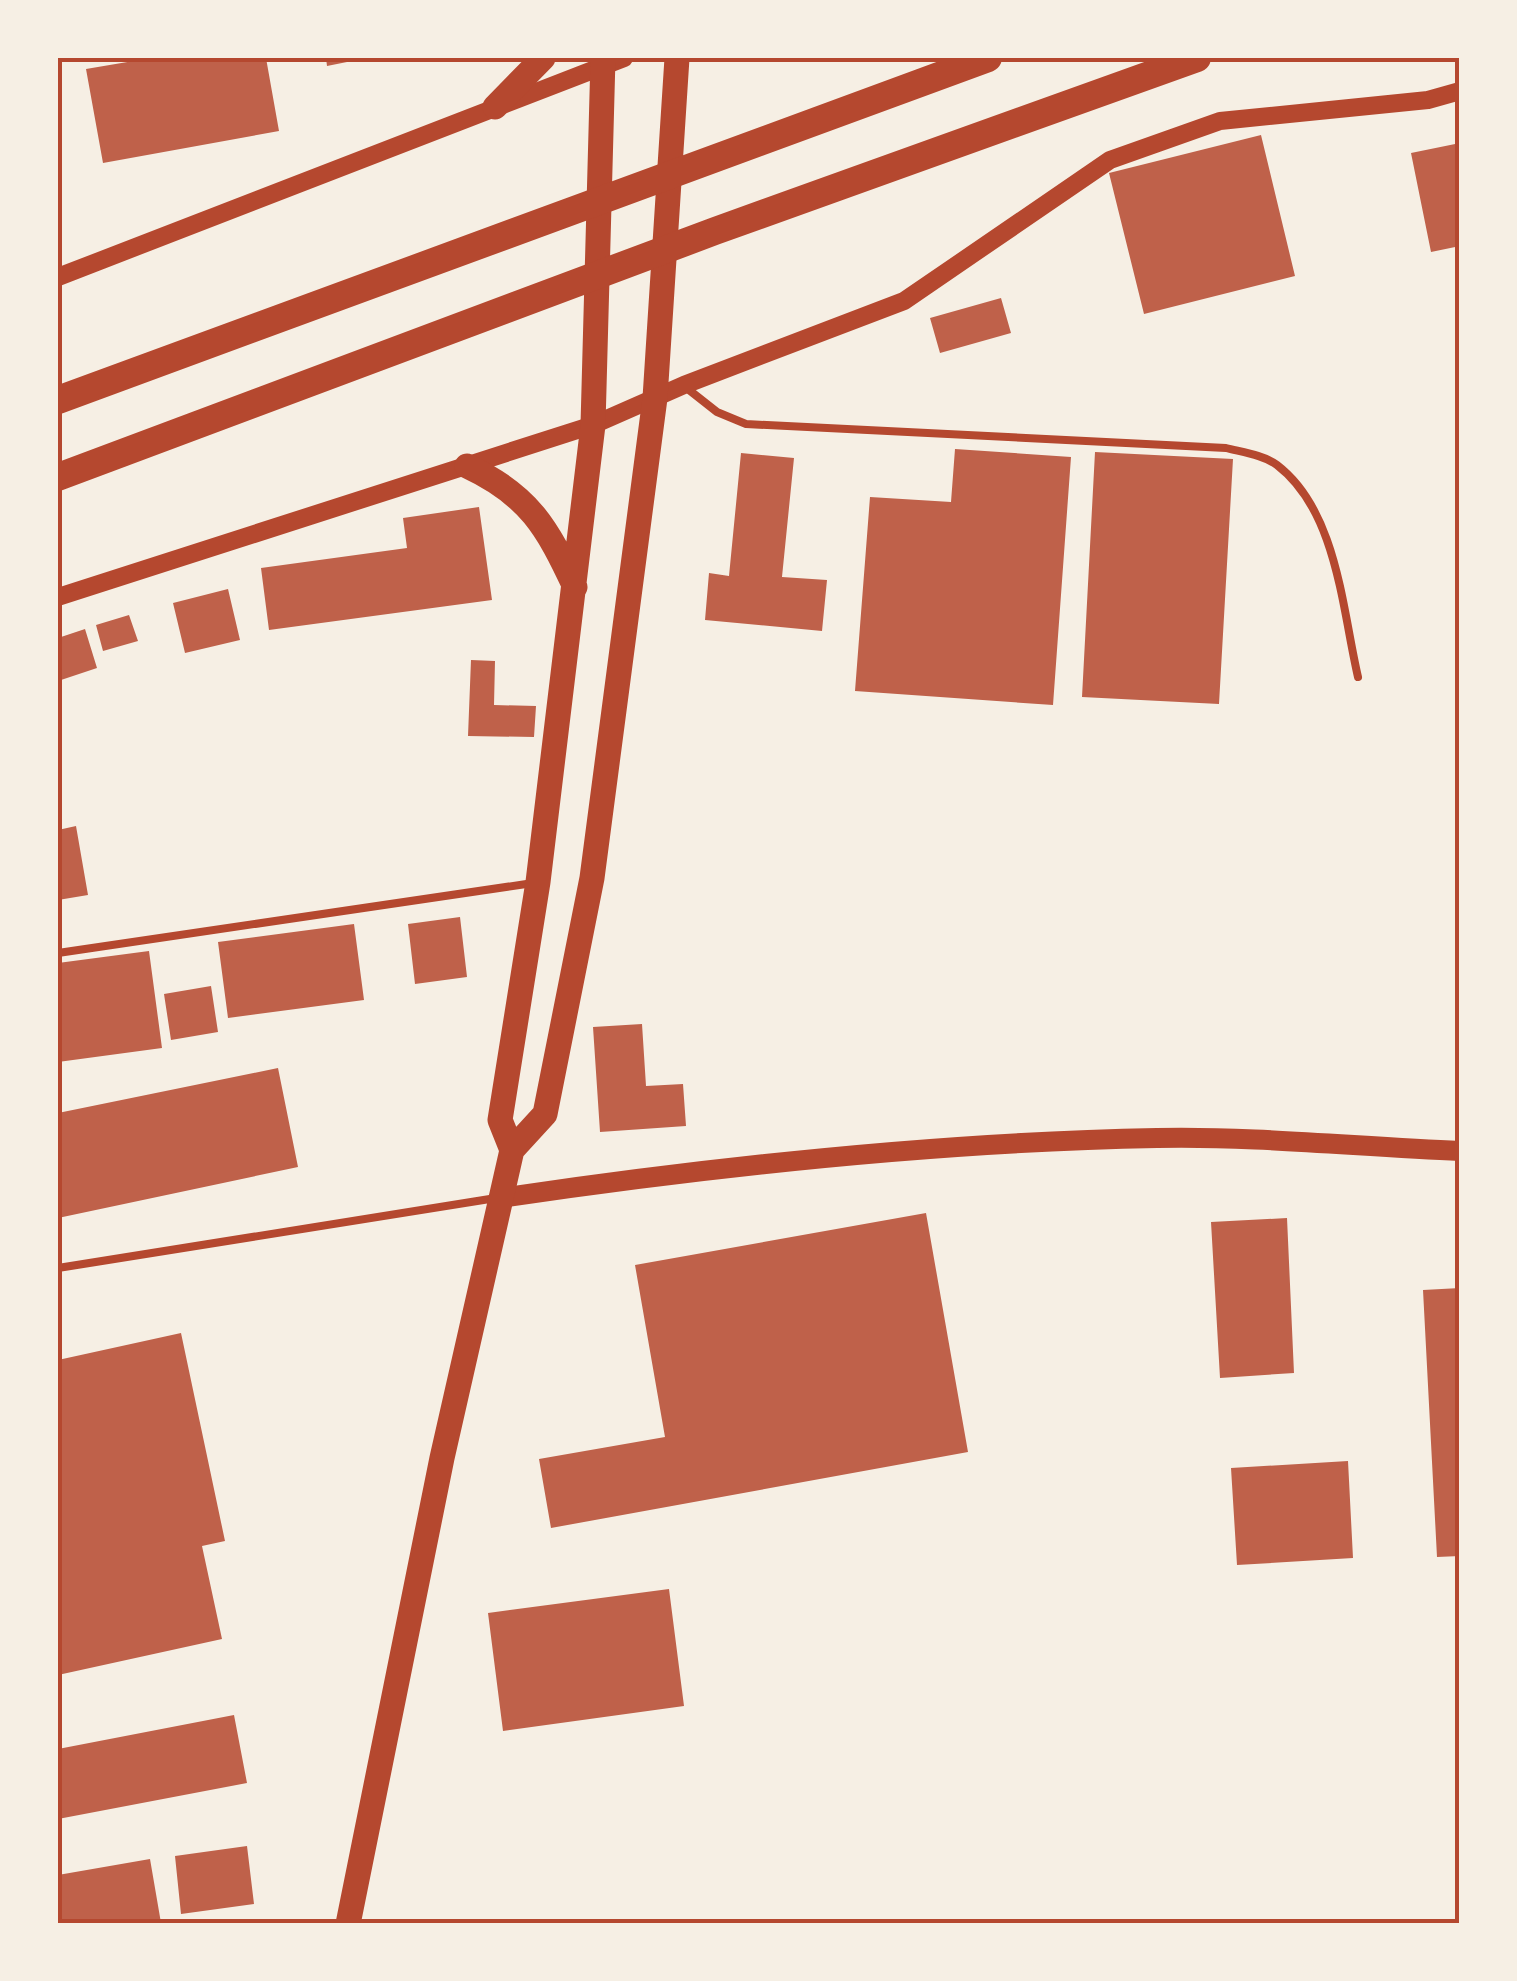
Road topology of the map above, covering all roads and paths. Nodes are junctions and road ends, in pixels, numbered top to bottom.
1 (543, 58) edge
2 (677, 58) edge
3 (988, 58) edge
4 (1197, 58) edge
5 (610, 60) edge
6 (1460, 91) edge
7 (495, 107) junction
8 (58, 277) edge
9 (684, 386) junction
10 (655, 398) junction
11 (58, 400) edge
12 (593, 425) junction
13 (467, 466) junction
14 (58, 476) edge
15 (575, 587) junction
16 (58, 597) edge
17 (1358, 677) dead end
18 (538, 882) junction
19 (58, 953) edge
20 (512, 1150) junction
21 (1460, 1151) edge
22 (500, 1198) junction
23 (58, 1268) edge
24 (348, 1924) edge

1 - 7 main road
2 - 10 main road
3 - 11 highway
4 - 14 highway
5 - 7 street
5 - 12 main road
6 - 9 street
7 - 8 street
9 - 10 street
9 - 17 lane
10 - 12 street
10 - 20 main road
12 - 13 street
12 - 15 main road
13 - 15 main road
13 - 16 street
15 - 18 main road
18 - 19 lane
18 - 20 main road
20 - 22 main road
21 - 22 main road
22 - 23 lane
22 - 24 main road

